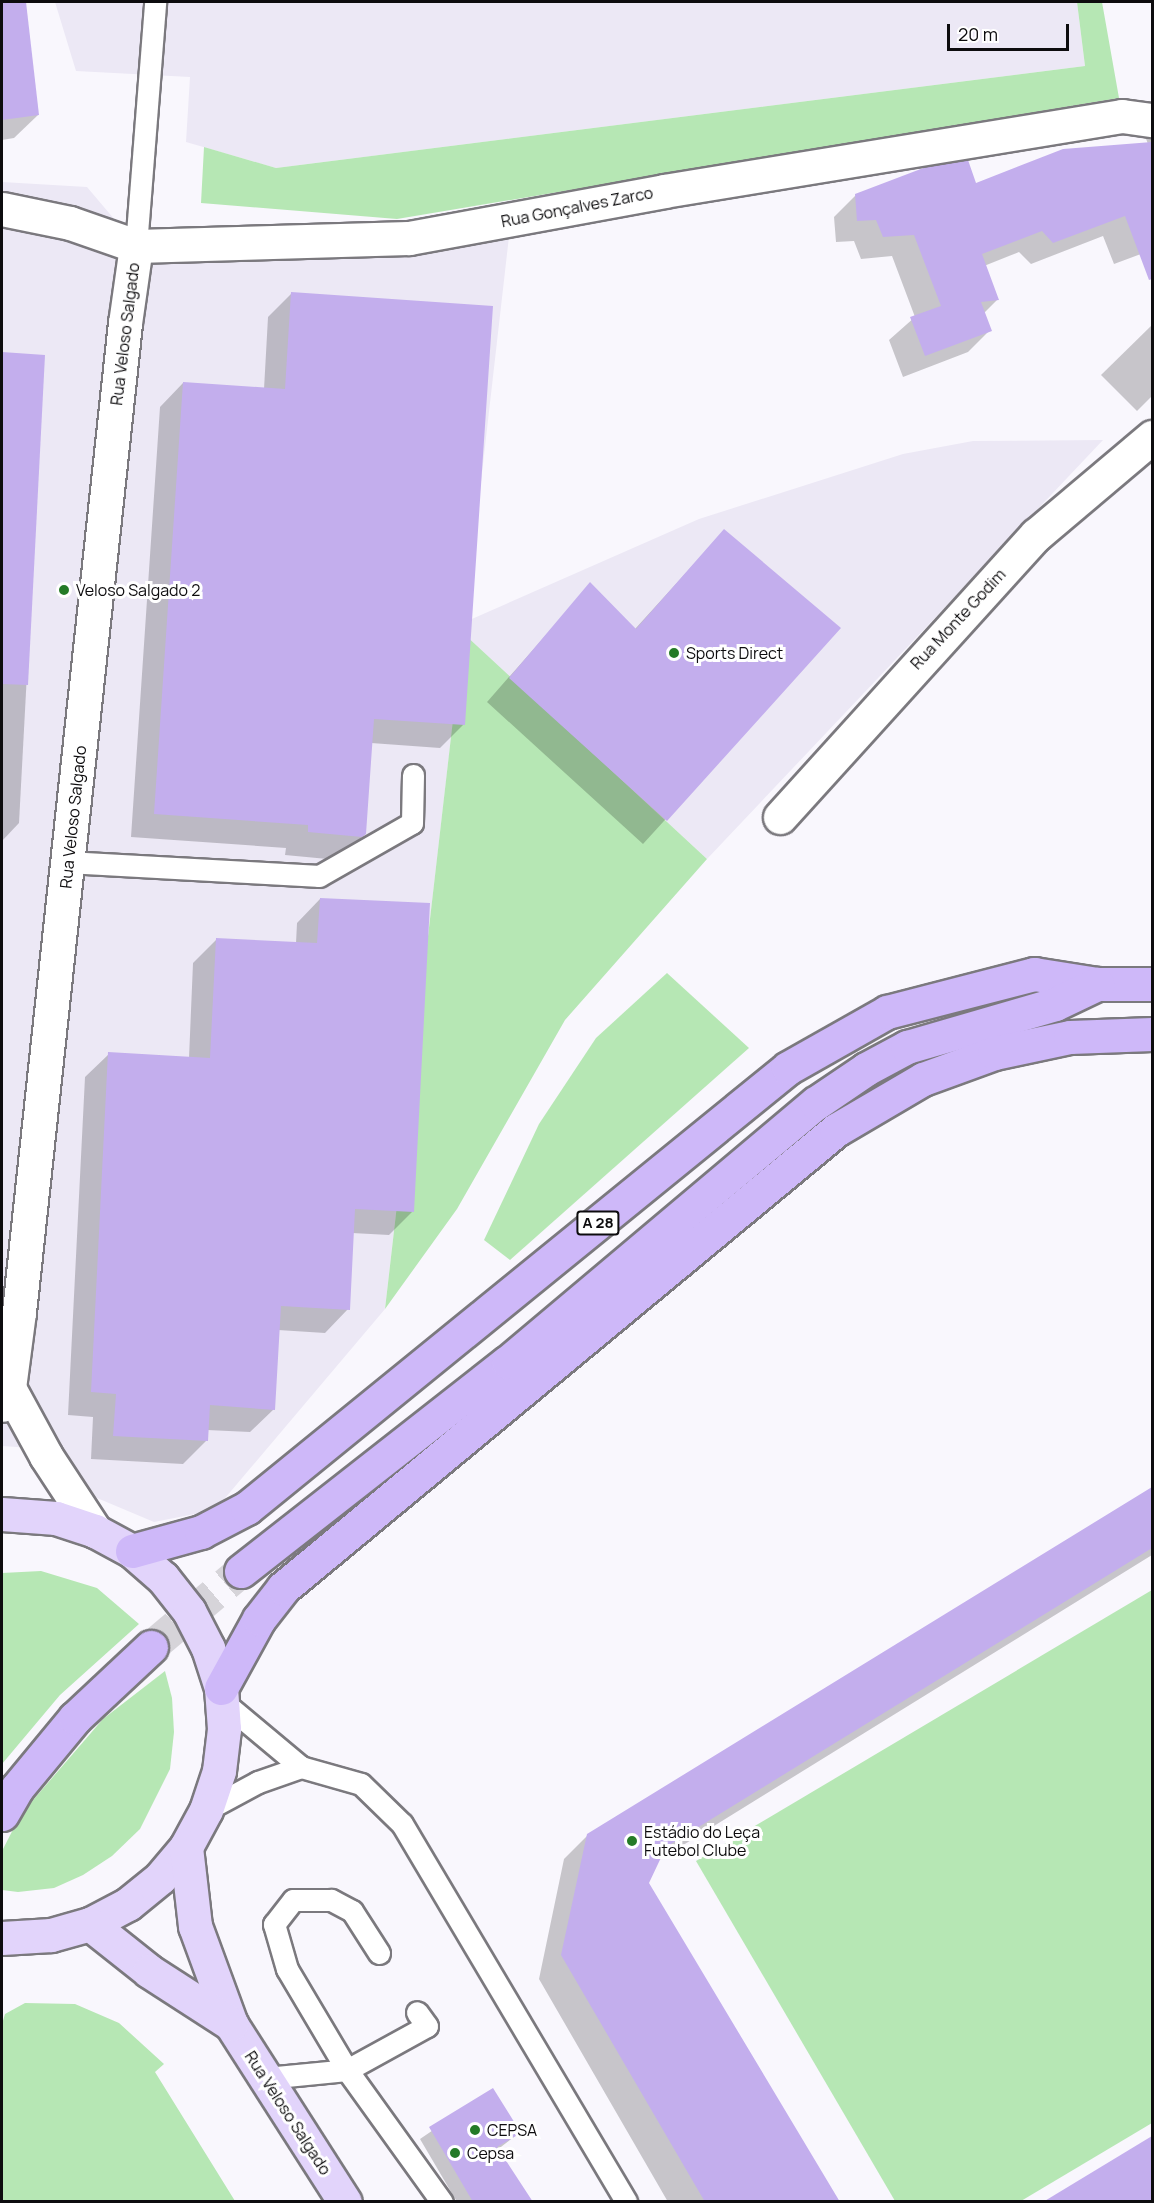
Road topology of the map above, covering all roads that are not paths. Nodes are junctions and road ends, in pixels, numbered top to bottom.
1 (155, 2) edge
2 (1152, 120) edge
3 (2, 209) edge
4 (136, 246) junction
5 (1152, 437) edge
6 (413, 775) dead end
7 (780, 817) dead end
8 (68, 862) junction
9 (1097, 984) junction
10 (1152, 984) edge
11 (1152, 1034) edge
12 (4, 1393) edge
13 (2, 1514) edge
14 (95, 1531) junction
15 (132, 1551) junction
16 (242, 1571) tunnel mouth
17 (151, 1647) tunnel mouth
18 (221, 1694) junction
19 (301, 1767) junction
20 (206, 1810) junction
21 (2, 1814) edge
22 (186, 1847) junction
23 (90, 1924) junction
24 (2, 1938) edge
25 (379, 1953) dead end
26 (417, 2012) dead end
27 (231, 2024) junction
28 (347, 2070) junction
29 (266, 2078) junction
30 (345, 2202) edge
31 (442, 2202) edge
32 (626, 2202) edge

1 - 4 lane
2 - 4 street, Rua Gonçalves Zarco
3 - 4 street, Rua Gonçalves Zarco
4 - 8 street, Rua Veloso Salgado
5 - 7 street, Rua Monte Godim
6 - 8 lane
8 - 12 street, Rua Veloso Salgado
9 - 10 highway
9 - 15 highway, A 28
9 - 16 highway
11 - 18 highway
12 - 14 street, Rua Veloso Salgado
13 - 14 main road
14 - 15 main road
15 - 18 main road
17 - 21 highway
18 - 19 lane
18 - 20 main road
19 - 20 lane
19 - 32 lane
20 - 22 main road
22 - 23 main road
22 - 27 main road
23 - 24 main road
23 - 27 main road
25 - 28 lane
26 - 28 lane
27 - 29 main road, Rua Veloso Salgado
28 - 29 lane
28 - 31 lane
29 - 30 main road, Rua Veloso Salgado

